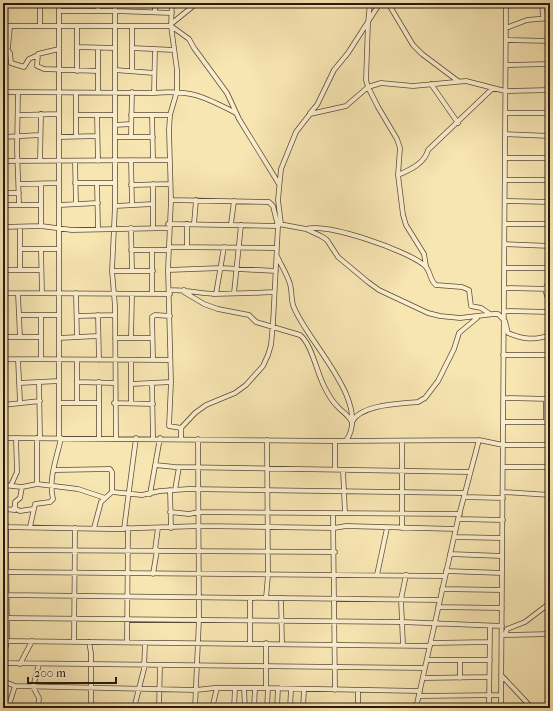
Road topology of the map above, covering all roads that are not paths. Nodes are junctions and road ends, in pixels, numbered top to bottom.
1 (19, 3) edge
2 (40, 3) edge
3 (59, 3) edge
4 (98, 3) edge
5 (116, 3) edge
6 (155, 3) edge
7 (172, 3) edge
8 (197, 3) edge
9 (370, 3) edge
10 (380, 3) edge
11 (388, 3) edge
12 (506, 3) edge
13 (542, 3) edge
14 (3, 4) edge
15 (59, 11) junction
16 (98, 11) junction
17 (116, 11) junction
18 (155, 12) junction
19 (3, 13) edge
20 (172, 13) junction
21 (543, 17) junction
22 (550, 18) edge
23 (368, 23) junction
24 (171, 25) junction
25 (3, 26) edge
26 (10, 26) junction
27 (40, 26) junction
28 (58, 26) junction
29 (77, 26) junction
30 (115, 26) junction
31 (132, 26) junction
32 (506, 28) junction
33 (506, 40) junction
34 (550, 41) edge
35 (77, 48) junction
36 (98, 48) junction
37 (115, 48) junction
38 (132, 48) junction
39 (5, 49) edge
40 (59, 49) junction
41 (155, 49) junction
42 (174, 50) junction
43 (38, 55) junction
44 (550, 64) edge
45 (506, 65) junction
46 (59, 70) junction
47 (115, 70) junction
48 (77, 71) junction
49 (98, 71) junction
50 (132, 71) junction
51 (154, 72) junction
52 (458, 81) junction
53 (431, 84) junction
54 (368, 88) junction
55 (493, 88) junction
56 (550, 90) edge
57 (177, 91) junction
58 (505, 91) junction
59 (3, 92) edge
60 (18, 92) junction
61 (98, 92) junction
62 (115, 92) junction
63 (132, 92) junction
64 (59, 93) junction
65 (76, 93) junction
66 (154, 93) junction
67 (236, 113) junction
68 (505, 113) junction
69 (550, 113) edge
70 (40, 114) junction
71 (59, 114) junction
72 (97, 114) junction
73 (310, 114) junction
74 (19, 115) junction
75 (76, 115) junction
76 (114, 115) junction
77 (131, 115) junction
78 (152, 115) junction
79 (170, 115) junction
80 (458, 123) junction
81 (131, 124) junction
82 (115, 125) junction
83 (505, 134) junction
84 (40, 135) junction
85 (19, 136) junction
86 (59, 136) junction
87 (76, 136) junction
88 (98, 136) junction
89 (550, 136) edge
90 (3, 137) edge
91 (115, 137) junction
92 (131, 137) junction
93 (153, 137) junction
94 (3, 145) edge
95 (505, 158) junction
96 (550, 158) edge
97 (40, 160) junction
98 (59, 160) junction
99 (75, 160) junction
100 (98, 160) junction
101 (116, 160) junction
102 (132, 160) junction
103 (153, 160) junction
104 (169, 160) junction
105 (3, 161) edge
106 (18, 161) junction
107 (3, 167) edge
108 (398, 175) junction
109 (505, 180) junction
110 (550, 180) edge
111 (59, 183) junction
112 (75, 183) junction
113 (115, 183) junction
114 (19, 184) junction
115 (41, 184) junction
116 (98, 184) junction
117 (153, 184) junction
118 (170, 184) junction
119 (131, 185) junction
120 (279, 185) junction
121 (3, 193) edge
122 (19, 193) junction
123 (171, 200) junction
124 (196, 200) junction
125 (234, 201) junction
126 (505, 201) junction
127 (550, 202) edge
128 (98, 203) junction
129 (19, 204) junction
130 (76, 204) junction
131 (153, 204) junction
132 (3, 205) edge
133 (41, 205) junction
134 (59, 205) junction
135 (132, 205) junction
136 (115, 206) junction
137 (187, 224) junction
138 (194, 224) junction
139 (231, 224) junction
140 (505, 224) junction
141 (550, 224) edge
142 (241, 225) junction
143 (279, 225) junction
144 (41, 226) junction
145 (168, 226) junction
146 (3, 228) edge
147 (20, 228) junction
148 (59, 228) junction
149 (98, 228) junction
150 (114, 228) junction
151 (131, 228) junction
152 (153, 228) junction
153 (306, 229) junction
154 (505, 244) junction
155 (550, 246) edge
156 (187, 247) junction
157 (224, 247) junction
158 (238, 247) junction
159 (169, 248) junction
160 (276, 248) junction
161 (59, 249) junction
162 (20, 250) junction
163 (41, 250) junction
164 (131, 250) junction
165 (152, 250) junction
166 (276, 254) junction
167 (426, 266) junction
168 (221, 268) junction
169 (505, 268) junction
170 (550, 268) edge
171 (236, 269) junction
172 (3, 270) edge
173 (20, 270) junction
174 (41, 270) junction
175 (168, 270) junction
176 (112, 271) junction
177 (132, 271) junction
178 (153, 271) junction
179 (276, 271) junction
180 (3, 275) edge
181 (550, 280) edge
182 (504, 288) junction
183 (548, 289) edge
184 (184, 290) junction
185 (170, 292) junction
186 (274, 292) junction
187 (3, 293) edge
188 (42, 293) junction
189 (59, 293) junction
190 (76, 293) junction
191 (234, 293) junction
192 (18, 294) junction
193 (114, 294) junction
194 (132, 294) junction
195 (152, 294) junction
196 (216, 294) junction
197 (550, 306) edge
198 (3, 310) edge
199 (550, 312) edge
200 (490, 314) junction
201 (20, 315) junction
202 (41, 315) junction
203 (59, 315) junction
204 (98, 315) junction
205 (114, 315) junction
206 (77, 316) junction
207 (170, 316) junction
208 (504, 316) junction
209 (478, 317) junction
210 (273, 327) junction
211 (550, 335) edge
212 (98, 336) junction
213 (3, 337) edge
214 (20, 337) junction
215 (41, 337) junction
216 (77, 337) junction
217 (59, 338) junction
218 (115, 338) junction
219 (131, 338) junction
220 (152, 338) junction
221 (3, 352) edge
222 (503, 355) junction
223 (550, 355) edge
224 (3, 359) edge
225 (18, 359) junction
226 (41, 359) junction
227 (59, 359) junction
228 (77, 360) junction
229 (99, 360) junction
230 (115, 360) junction
231 (131, 360) junction
232 (153, 360) junction
233 (170, 360) junction
234 (3, 365) edge
235 (59, 381) junction
236 (39, 382) junction
237 (77, 382) junction
238 (99, 382) junction
239 (171, 382) junction
240 (19, 383) junction
241 (115, 383) junction
242 (152, 383) junction
243 (131, 384) junction
244 (504, 398) junction
245 (548, 399) edge
246 (40, 401) junction
247 (20, 402) junction
248 (59, 403) junction
249 (77, 403) junction
250 (98, 403) junction
251 (114, 403) junction
252 (131, 403) junction
253 (153, 404) junction
254 (3, 405) edge
255 (352, 422) junction
256 (503, 422) junction
257 (548, 422) edge
258 (181, 428) junction
259 (3, 438) edge
260 (16, 438) junction
261 (38, 438) junction
262 (60, 438) junction
263 (99, 438) junction
264 (116, 438) junction
265 (136, 438) junction
266 (153, 438) junction
267 (160, 438) junction
268 (181, 438) junction
269 (198, 439) junction
270 (267, 440) junction
271 (479, 440) junction
272 (335, 441) junction
273 (346, 441) junction
274 (402, 441) junction
275 (503, 445) junction
276 (550, 445) edge
277 (155, 465) junction
278 (179, 467) junction
279 (198, 467) junction
280 (503, 467) junction
281 (550, 467) edge
282 (267, 468) junction
283 (55, 470) junction
284 (335, 470) junction
285 (343, 470) junction
286 (403, 470) junction
287 (470, 472) junction
288 (37, 484) junction
289 (3, 485) edge
290 (11, 485) junction
291 (50, 487) junction
292 (22, 488) junction
293 (170, 490) junction
294 (175, 490) junction
295 (198, 490) junction
296 (267, 491) junction
297 (343, 491) junction
298 (112, 492) junction
299 (403, 492) junction
300 (503, 492) junction
301 (128, 494) junction
302 (150, 494) junction
303 (464, 495) junction
304 (550, 495) edge
305 (105, 498) junction
306 (503, 498) junction
307 (4, 506) edge
308 (14, 508) junction
309 (33, 509) junction
310 (170, 512) junction
311 (199, 512) junction
312 (267, 513) junction
313 (333, 513) junction
314 (345, 513) junction
315 (403, 514) junction
316 (459, 517) junction
317 (503, 520) junction
318 (199, 526) junction
319 (5, 527) edge
320 (30, 527) junction
321 (267, 527) junction
322 (75, 528) junction
323 (94, 528) junction
324 (126, 528) junction
325 (158, 528) junction
326 (171, 528) junction
327 (334, 528) junction
328 (387, 528) junction
329 (402, 528) junction
330 (456, 529) junction
331 (454, 537) junction
332 (502, 538) junction
333 (4, 550) edge
334 (75, 550) junction
335 (128, 550) junction
336 (156, 550) junction
337 (199, 552) junction
338 (267, 552) junction
339 (335, 552) junction
340 (450, 554) junction
341 (502, 556) junction
342 (4, 572) edge
343 (74, 572) junction
344 (502, 573) junction
345 (127, 574) junction
346 (153, 574) junction
347 (199, 574) junction
348 (446, 574) junction
349 (268, 575) junction
350 (334, 575) junction
351 (376, 575) junction
352 (406, 575) junction
353 (442, 589) junction
354 (502, 590) junction
355 (5, 595) junction
356 (74, 595) junction
357 (127, 596) junction
358 (199, 597) junction
359 (250, 598) junction
360 (266, 598) junction
361 (281, 598) junction
362 (334, 598) junction
363 (401, 599) junction
364 (440, 600) junction
365 (550, 603) edge
366 (438, 607) junction
367 (502, 608) junction
368 (4, 618) edge
369 (74, 618) junction
370 (128, 619) junction
371 (199, 620) junction
372 (250, 620) junction
373 (282, 621) junction
374 (334, 622) junction
375 (402, 622) junction
376 (435, 624) junction
377 (490, 626) junction
378 (502, 626) junction
379 (550, 634) edge
380 (503, 635) junction
381 (5, 641) edge
382 (32, 642) junction
383 (74, 642) junction
384 (89, 642) junction
385 (127, 642) junction
386 (490, 642) junction
387 (146, 643) junction
388 (198, 643) junction
389 (250, 643) junction
390 (266, 643) junction
391 (282, 644) junction
392 (431, 644) junction
393 (333, 645) junction
394 (403, 645) junction
395 (3, 656) edge
396 (427, 660) junction
397 (460, 660) junction
398 (490, 660) junction
399 (3, 663) edge
400 (20, 664) junction
401 (40, 664) junction
402 (91, 665) junction
403 (145, 665) junction
404 (160, 665) junction
405 (197, 666) junction
406 (266, 667) junction
407 (334, 667) junction
408 (425, 668) junction
409 (501, 674) junction
410 (489, 677) junction
411 (423, 678) junction
412 (460, 678) junction
413 (3, 681) edge
414 (15, 686) junction
415 (33, 687) junction
416 (91, 688) junction
417 (139, 688) junction
418 (217, 688) junction
419 (235, 688) junction
420 (244, 688) junction
421 (255, 688) junction
422 (267, 688) junction
423 (278, 688) junction
424 (159, 689) junction
425 (291, 689) junction
426 (304, 689) junction
427 (196, 690) junction
428 (334, 690) junction
429 (358, 691) junction
430 (419, 693) junction
431 (489, 695) junction
432 (501, 695) junction
433 (8, 708) edge
434 (38, 708) edge
435 (90, 708) edge
436 (134, 708) edge
437 (159, 708) edge
438 (195, 708) edge
439 (212, 708) edge
440 (234, 708) edge
441 (245, 708) edge
442 (254, 708) edge
443 (267, 708) edge
444 (277, 708) edge
445 (290, 708) edge
446 (303, 708) edge
447 (358, 708) edge
448 (416, 708) edge
449 (489, 708) edge
450 (501, 708) edge
451 (532, 708) edge

1 - 2 street
1 - 14 street
2 - 27 street
3 - 15 street
4 - 16 street
5 - 17 street
6 - 18 street
7 - 20 street
8 - 24 street
9 - 23 street
10 - 23 street
11 - 52 street
12 - 32 street
13 - 21 street
15 - 16 street
15 - 28 street
16 - 17 street
17 - 18 street
17 - 30 street
18 - 20 street
19 - 25 street
20 - 24 street
21 - 22 street
21 - 32 street
23 - 54 street
23 - 73 street
24 - 31 street
24 - 42 street
24 - 67 street
25 - 26 street
26 - 27 street
26 - 39 street
27 - 28 street
28 - 29 street
28 - 40 street
29 - 30 street
29 - 35 street
30 - 31 street
30 - 37 street
31 - 38 street
32 - 33 street
33 - 34 street
33 - 45 street
35 - 36 street
35 - 48 street
36 - 37 street
36 - 49 street
37 - 47 street
38 - 41 street
38 - 50 street
39 - 43 street
40 - 43 street
40 - 46 street
41 - 42 street
41 - 51 street
42 - 57 street
43 - 46 street
44 - 45 street
45 - 58 street
46 - 48 street
46 - 64 street
47 - 50 street
47 - 62 street
48 - 49 street
49 - 61 street
50 - 51 street
51 - 66 street
52 - 53 street
52 - 55 street
53 - 54 street
53 - 80 street
54 - 73 street
54 - 108 street
55 - 58 street
55 - 80 street
56 - 58 street
57 - 66 street
57 - 67 street
57 - 79 street
58 - 68 street
59 - 60 street
60 - 64 street
60 - 74 street
61 - 62 street
61 - 65 street
62 - 63 street
62 - 76 street
63 - 66 street
63 - 77 street
64 - 65 street
64 - 71 street
65 - 75 street
67 - 120 street
68 - 69 street
68 - 83 street
70 - 71 street
70 - 74 street
70 - 84 street
71 - 86 street
72 - 75 street
72 - 76 street
72 - 88 street
73 - 120 street
74 - 85 street
75 - 87 street
76 - 82 street
77 - 78 street
77 - 81 street
78 - 79 street
78 - 93 street
79 - 104 street
80 - 108 street
81 - 82 street
81 - 92 street
82 - 91 street
83 - 89 street
83 - 95 street
84 - 85 street
84 - 97 street
85 - 90 street
85 - 106 street
86 - 87 street
86 - 98 street
87 - 88 street
88 - 100 street
91 - 92 street
91 - 101 street
92 - 93 street
93 - 103 street
94 - 105 street
95 - 96 street
95 - 109 street
97 - 98 street
97 - 106 street
98 - 99 street
98 - 111 street
99 - 100 street
99 - 112 street
100 - 101 street
101 - 102 street
101 - 113 street
102 - 103 street
102 - 119 street
103 - 104 street
104 - 118 street
105 - 106 street
105 - 107 street
106 - 114 street
108 - 167 street
109 - 110 street
109 - 126 street
111 - 115 street
111 - 134 street
112 - 116 street
112 - 130 street
113 - 116 street
113 - 136 street
114 - 115 street
114 - 122 street
115 - 133 street
116 - 128 street
117 - 118 street
117 - 119 street
117 - 131 street
118 - 123 street
119 - 135 street
120 - 143 street
121 - 122 street
122 - 129 street
123 - 124 street
123 - 145 street
124 - 125 street
124 - 138 street
125 - 139 street
125 - 143 street
126 - 127 street
126 - 140 street
128 - 130 street
128 - 149 street
129 - 132 street
129 - 133 street
130 - 134 street
131 - 135 street
131 - 152 street
133 - 144 street
134 - 148 street
135 - 136 street
136 - 150 street
137 - 138 street
137 - 145 street
137 - 156 street
138 - 139 street
139 - 142 street
140 - 141 street
140 - 154 street
142 - 143 street
142 - 158 street
143 - 153 street
143 - 160 street
144 - 147 street
144 - 148 street
145 - 152 street
145 - 159 street
146 - 147 street
147 - 162 street
148 - 149 street
148 - 161 street
149 - 150 street
150 - 151 street
150 - 176 street
151 - 152 street
151 - 164 street
153 - 167 street
153 - 209 street
154 - 155 street
154 - 169 street
156 - 157 street
156 - 159 street
157 - 158 street
157 - 168 street
158 - 160 street
158 - 171 street
159 - 165 street
159 - 175 street
160 - 166 street
161 - 163 street
161 - 189 street
162 - 163 street
162 - 173 street
163 - 174 street
164 - 165 street
164 - 177 street
165 - 178 street
166 - 179 street
166 - 255 street
167 - 200 street
168 - 171 street
168 - 175 street
168 - 196 street
169 - 170 street
169 - 182 street
171 - 179 street
171 - 191 street
172 - 173 street
173 - 174 street
174 - 188 street
175 - 185 street
176 - 177 street
176 - 193 street
177 - 178 street
178 - 195 street
179 - 186 street
180 - 187 street
181 - 183 street
182 - 183 street
182 - 208 street
183 - 197 street
184 - 185 street
184 - 196 street
184 - 210 street
185 - 195 street
185 - 207 street
186 - 191 street
186 - 210 street
187 - 192 street
187 - 198 street
188 - 189 street
188 - 192 street
189 - 190 street
189 - 203 street
190 - 193 street
190 - 206 street
191 - 196 street
192 - 201 street
193 - 194 street
193 - 205 street
194 - 195 street
194 - 219 street
199 - 208 street
200 - 208 street
200 - 209 street
201 - 202 street
201 - 214 street
202 - 203 street
202 - 215 street
203 - 217 street
204 - 205 street
204 - 206 street
204 - 212 street
205 - 218 street
206 - 216 street
207 - 220 street
207 - 233 street
208 - 211 street
208 - 222 street
209 - 255 street
210 - 255 street
210 - 258 street
212 - 216 street
212 - 229 street
213 - 214 street
214 - 215 street
215 - 226 street
216 - 217 street
217 - 227 street
218 - 219 street
218 - 230 street
219 - 220 street
220 - 232 street
221 - 224 street
222 - 223 street
222 - 244 street
224 - 225 street
224 - 234 street
225 - 226 street
225 - 240 street
226 - 227 street
227 - 228 street
227 - 235 street
228 - 229 street
228 - 237 street
229 - 230 street
230 - 231 street
230 - 241 street
231 - 232 street
231 - 243 street
232 - 233 street
233 - 239 street
235 - 236 street
235 - 248 street
236 - 240 street
236 - 246 street
237 - 238 street
237 - 249 street
238 - 241 street
238 - 250 street
239 - 242 street
239 - 258 street
240 - 247 street
241 - 251 street
242 - 243 street
242 - 253 street
243 - 252 street
244 - 245 street
244 - 256 street
245 - 257 street
246 - 247 street
246 - 261 street
247 - 254 street
248 - 249 street
248 - 262 street
249 - 250 street
250 - 263 street
251 - 252 street
251 - 264 street
252 - 253 street
253 - 266 street
255 - 273 street
256 - 257 street
256 - 275 street
258 - 268 street
259 - 260 street
260 - 261 street
260 - 290 street
261 - 262 street
261 - 288 street
262 - 263 street
262 - 283 street
263 - 264 street
264 - 265 street
265 - 266 street
265 - 301 street
266 - 267 street
267 - 268 street
267 - 277 street
268 - 269 street
269 - 270 street
269 - 279 street
270 - 272 street
270 - 282 street
271 - 274 street
271 - 275 street
271 - 287 street
272 - 273 street
272 - 284 street
273 - 274 street
274 - 286 street
275 - 276 street
275 - 280 street
277 - 278 street
277 - 302 street
278 - 279 street
278 - 294 street
279 - 282 street
279 - 295 street
280 - 281 street
280 - 300 street
282 - 284 street
282 - 296 street
283 - 291 street
283 - 298 street
284 - 285 street
285 - 286 street
285 - 297 street
286 - 287 street
286 - 299 street
287 - 303 street
288 - 291 street
288 - 292 street
289 - 290 street
290 - 292 street
291 - 305 street
291 - 309 street
292 - 308 street
293 - 294 street
293 - 302 street
293 - 310 street
294 - 295 street
295 - 296 street
295 - 311 street
296 - 297 street
296 - 312 street
297 - 299 street
297 - 314 street
298 - 301 street
298 - 305 street
299 - 303 street
299 - 315 street
300 - 304 street
300 - 306 street
301 - 302 street
301 - 324 street
303 - 306 street
303 - 316 street
305 - 323 street
306 - 317 street
307 - 308 street
307 - 319 street
308 - 309 street
309 - 320 street
310 - 311 street
310 - 326 street
311 - 312 street
311 - 318 street
312 - 313 street
312 - 321 street
313 - 314 street
313 - 327 street
314 - 315 street
315 - 316 street
315 - 329 street
316 - 317 street
316 - 330 street
317 - 332 street
318 - 321 street
318 - 326 street
318 - 337 street
319 - 320 street
319 - 333 street
320 - 322 street
321 - 327 street
321 - 338 street
322 - 323 street
322 - 334 street
323 - 324 street
324 - 325 street
324 - 335 street
325 - 326 street
325 - 336 street
327 - 328 street
327 - 339 street
328 - 329 street
328 - 351 street
329 - 330 street
330 - 331 street
331 - 332 street
331 - 340 street
332 - 341 street
333 - 334 street
333 - 342 street
334 - 335 street
334 - 343 street
335 - 336 street
335 - 345 street
336 - 337 street
336 - 346 street
337 - 338 street
337 - 347 street
338 - 339 street
338 - 349 street
339 - 350 street
340 - 341 street
340 - 348 street
341 - 344 street
342 - 343 street
342 - 355 street
343 - 345 street
343 - 356 street
344 - 348 street
344 - 354 street
345 - 346 street
345 - 357 street
346 - 347 street
347 - 349 street
347 - 358 street
348 - 352 street
348 - 353 street
349 - 350 street
349 - 360 street
350 - 351 street
350 - 362 street
351 - 352 street
352 - 363 street
353 - 354 street
353 - 364 street
354 - 367 street
355 - 356 street
355 - 368 street
356 - 357 street
356 - 369 street
357 - 358 street
357 - 370 street
358 - 359 street
358 - 371 street
359 - 360 street
359 - 372 street
360 - 361 street
361 - 362 street
361 - 373 street
362 - 363 street
362 - 374 street
363 - 364 street
363 - 375 street
364 - 366 street
365 - 380 street
366 - 367 street
366 - 376 street
367 - 378 street
368 - 369 street
368 - 381 street
369 - 370 street
369 - 383 street
370 - 371 street
370 - 385 street
371 - 372 street
371 - 388 street
372 - 373 street
372 - 389 street
373 - 374 street
373 - 391 street
374 - 375 street
374 - 393 street
375 - 376 street
375 - 394 street
376 - 377 street
376 - 392 street
377 - 378 street
377 - 386 street
378 - 380 street
379 - 380 street
380 - 409 street
381 - 382 street
381 - 395 street
382 - 383 street
382 - 400 street
383 - 384 street
384 - 385 street
384 - 402 street
385 - 387 street
386 - 392 street
386 - 398 street
387 - 388 street
387 - 403 street
388 - 389 street
388 - 405 street
389 - 390 street
390 - 391 street
390 - 406 street
391 - 393 street
392 - 394 street
392 - 396 street
393 - 394 street
393 - 407 street
396 - 397 street
396 - 408 street
397 - 398 street
397 - 412 street
398 - 410 street
399 - 400 street
400 - 401 street
401 - 402 street
401 - 415 street
402 - 403 street
402 - 416 street
403 - 404 street
403 - 417 street
404 - 405 street
404 - 424 street
405 - 406 street
405 - 427 street
406 - 407 street
406 - 422 street
407 - 408 street
407 - 428 street
408 - 411 street
409 - 432 street
409 - 451 street
410 - 412 street
410 - 431 street
411 - 412 street
411 - 430 street
413 - 414 street
414 - 415 street
414 - 433 street
415 - 416 street
415 - 434 street
416 - 417 street
416 - 435 street
417 - 424 street
417 - 436 street
418 - 419 street
418 - 427 street
418 - 439 street
419 - 420 street
419 - 440 street
420 - 421 street
420 - 441 street
421 - 422 street
421 - 442 street
422 - 423 street
422 - 443 street
423 - 425 street
423 - 444 street
424 - 427 street
424 - 437 street
425 - 426 street
425 - 445 street
426 - 428 street
426 - 446 street
427 - 438 street
428 - 429 street
429 - 430 street
429 - 447 street
430 - 431 street
430 - 448 street
431 - 432 street
431 - 449 street
432 - 450 street

